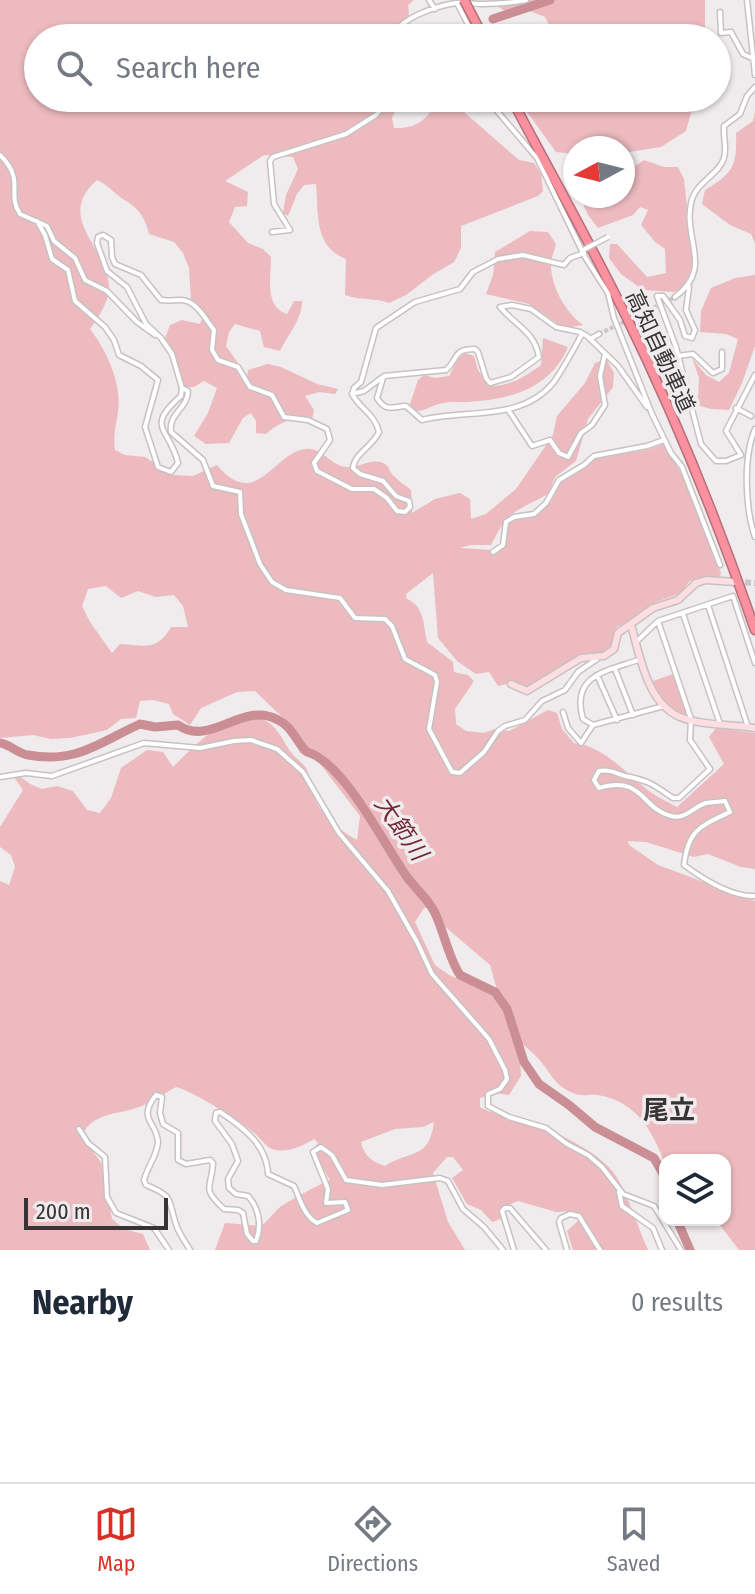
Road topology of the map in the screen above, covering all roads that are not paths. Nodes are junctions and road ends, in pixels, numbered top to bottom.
1 (429, 0) edge
2 (526, 0) edge
3 (460, 1) edge
4 (747, 2) edge
5 (755, 3) edge
6 (435, 9) junction
7 (720, 12) dead end
8 (403, 24) edge
9 (472, 24) edge
10 (721, 24) edge
11 (731, 32) edge
12 (754, 59) edge
13 (755, 75) edge
14 (755, 87) edge
15 (379, 112) edge
16 (498, 112) edge
17 (520, 112) edge
18 (521, 112) edge
19 (0, 155) edge
20 (37, 221) junction
21 (272, 232) dead end
22 (608, 237) dead end
23 (584, 251) junction
24 (689, 287) junction
25 (654, 289) dead end
26 (657, 296) junction
27 (675, 297) tunnel mouth
28 (583, 333) junction
29 (599, 334) tunnel mouth
30 (161, 338) junction
31 (590, 339) junction
32 (722, 352) dead end
33 (605, 353) junction
34 (677, 356) junction
35 (755, 375) edge
36 (384, 376) junction
37 (752, 386) edge
38 (182, 388) junction
39 (352, 394) junction
40 (736, 408) junction
41 (509, 411) junction
42 (652, 414) junction
43 (751, 416) dead end
44 (755, 429) edge
45 (664, 440) junction
46 (755, 501) edge
47 (747, 503) junction
48 (755, 537) edge
49 (493, 552) dead end
50 (720, 565) dead end
51 (736, 582) tunnel mouth
52 (708, 605) junction
53 (683, 614) junction
54 (755, 616) edge
55 (658, 621) junction
56 (631, 625) junction
57 (755, 630) edge
58 (636, 642) junction
59 (597, 659) junction
60 (641, 659) junction
61 (755, 663) edge
62 (615, 668) junction
63 (597, 674) junction
64 (511, 684) dead end
65 (664, 706) junction
66 (563, 712) dead end
67 (633, 715) junction
68 (691, 719) junction
69 (617, 720) junction
70 (720, 724) junction
71 (593, 725) junction
72 (752, 728) edge
73 (0, 777) edge
74 (755, 896) edge
75 (79, 1129) dead end
76 (619, 1189) junction
77 (169, 1250) edge
78 (190, 1250) edge
79 (503, 1250) edge
80 (514, 1250) edge
81 (546, 1250) edge
82 (567, 1250) edge
83 (600, 1250) edge
84 (662, 1250) edge
85 (681, 1250) edge

1 - 6 street
2 - 3 street
3 - 6 street
3 - 9 highway, bridge
4 - 5 street
4 - 12 street
6 - 8 street
7 - 10 street
11 - 12 street
12 - 13 street
14 - 24 street
15 - 21 street
16 - 23 street
17 - 57 highway, 高知自動車道
18 - 54 highway, 高知自動車道
19 - 20 street
20 - 30 street
20 - 38 street
22 - 23 street, bridge
23 - 39 street
23 - 42 street
24 - 26 street
24 - 27 street
25 - 26 street
26 - 34 street
28 - 31 street
28 - 36 street
28 - 41 street
29 - 31 street
30 - 38 street
30 - 39 street
31 - 33 street
32 - 34 street
33 - 41 street
33 - 42 street
34 - 40 street
35 - 37 street
36 - 39 street
36 - 41 street
37 - 40 street
38 - 59 street
40 - 43 street
42 - 45 street
44 - 47 street
45 - 49 street
45 - 50 street
46 - 47 street
47 - 48 street
51 - 56 street
52 - 53 street
52 - 61 street
52 - 72 street
53 - 55 street
53 - 70 street
55 - 58 street
55 - 68 street
56 - 58 street
56 - 59 street
58 - 60 street
59 - 64 street
60 - 62 street
60 - 65 street
62 - 63 street
62 - 67 street
63 - 69 street
63 - 71 street
65 - 67 street
65 - 68 street
66 - 71 street
67 - 69 street
68 - 70 street
68 - 74 street
69 - 71 street
70 - 72 street
73 - 76 street
75 - 77 street
76 - 84 street
76 - 85 street
78 - 79 street
80 - 81 street
82 - 83 street

